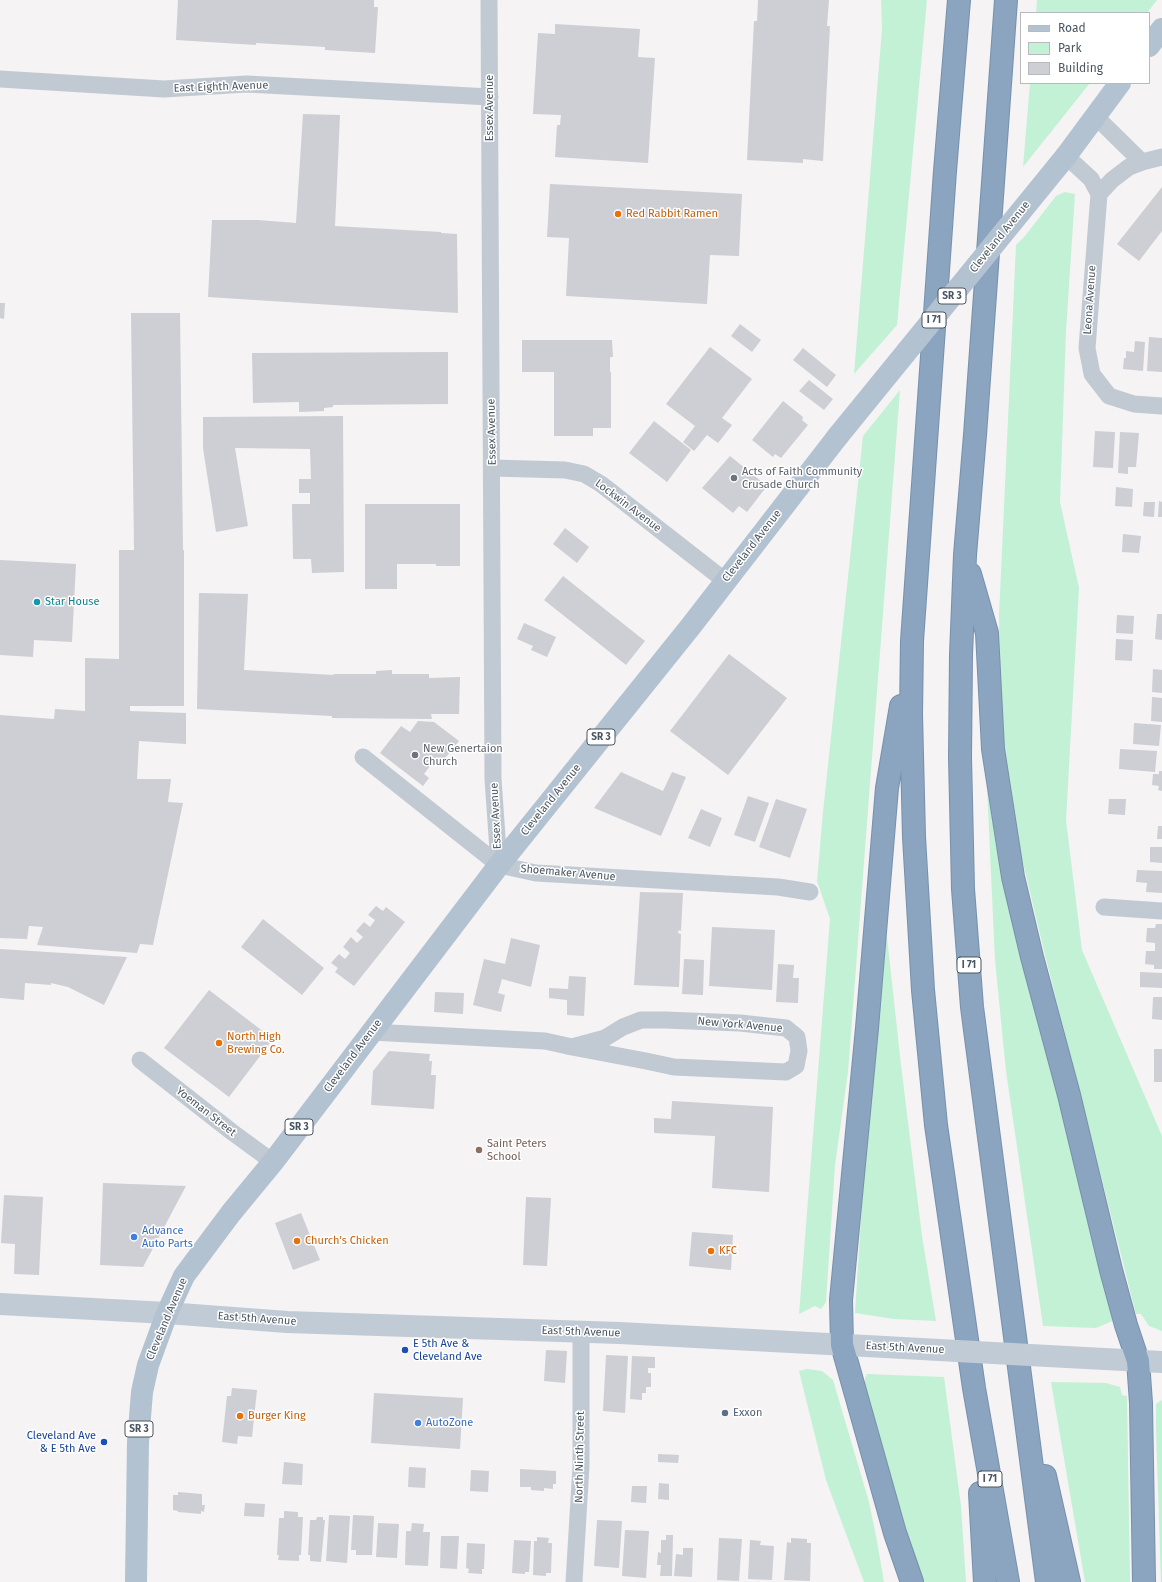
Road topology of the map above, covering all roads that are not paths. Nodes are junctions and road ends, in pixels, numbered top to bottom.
1 (489, 0) edge
2 (959, 0) edge
3 (1006, 0) edge
4 (1162, 29) edge
5 (1150, 45) edge
6 (0, 80) edge
7 (1119, 84) edge
8 (490, 97) junction
9 (1095, 116) junction
10 (1066, 156) junction
11 (1162, 157) edge
12 (1142, 162) junction
13 (1099, 194) junction
14 (1162, 406) edge
15 (492, 468) junction
16 (965, 555) junction
17 (724, 580) junction
18 (912, 641) junction
19 (363, 757) dead end
20 (499, 865) junction
21 (810, 892) dead end
22 (1104, 907) dead end
23 (1162, 911) edge
24 (371, 1032) junction
25 (572, 1047) junction
26 (140, 1060) dead end
27 (273, 1162) junction
28 (0, 1304) edge
29 (167, 1313) junction
30 (581, 1332) junction
31 (842, 1345) junction
32 (1138, 1361) junction
33 (1162, 1362) edge
34 (1020, 1371) junction
35 (974, 1388) junction
36 (895, 1533) junction
37 (136, 1582) edge
38 (574, 1582) edge
39 (898, 1582) edge
40 (912, 1582) edge
41 (986, 1582) edge
42 (1008, 1582) edge
43 (1047, 1582) edge
44 (1069, 1582) edge
45 (1144, 1582) edge

1 - 8 street, Essex Avenue
2 - 18 highway, I 71
3 - 16 highway, I 71
4 - 5 main road
6 - 8 street, East Eighth Avenue
7 - 9 main road, Cleveland Avenue / SR 3
8 - 15 street, Essex Avenue
9 - 10 main road, Cleveland Avenue / SR 3
9 - 12 street
10 - 13 street
10 - 17 main road, Cleveland Avenue / SR 3, bridge
11 - 12 street
12 - 13 street
13 - 14 street, Leona Avenue
15 - 17 street, Lockwin Avenue
15 - 20 street, Essex Avenue
16 - 32 highway
16 - 34 highway, I 71
17 - 20 main road, Cleveland Avenue / SR 3
18 - 31 highway
18 - 35 highway, I 71
19 - 20 street, Shoemaker Avenue
20 - 21 street, Shoemaker Avenue
20 - 24 main road, Cleveland Avenue / SR 3
22 - 23 street
24 - 25 street, New York Avenue
24 - 27 main road, Cleveland Avenue / SR 3
25 - 25 street, New York Avenue
26 - 27 street, Yoeman Street
27 - 29 main road, Cleveland Avenue / SR 3
28 - 29 main road, East 5th Avenue
29 - 30 main road, East 5th Avenue
29 - 37 main road, Cleveland Avenue / SR 3
30 - 31 main road, East 5th Avenue
30 - 38 street, North Ninth Street
31 - 32 main road, East 5th Avenue, bridge
31 - 36 highway
32 - 33 main road, East 5th Avenue
32 - 45 highway
34 - 43 highway, I 71
34 - 44 highway
35 - 41 highway
35 - 42 highway, I 71
36 - 39 highway
36 - 40 highway

